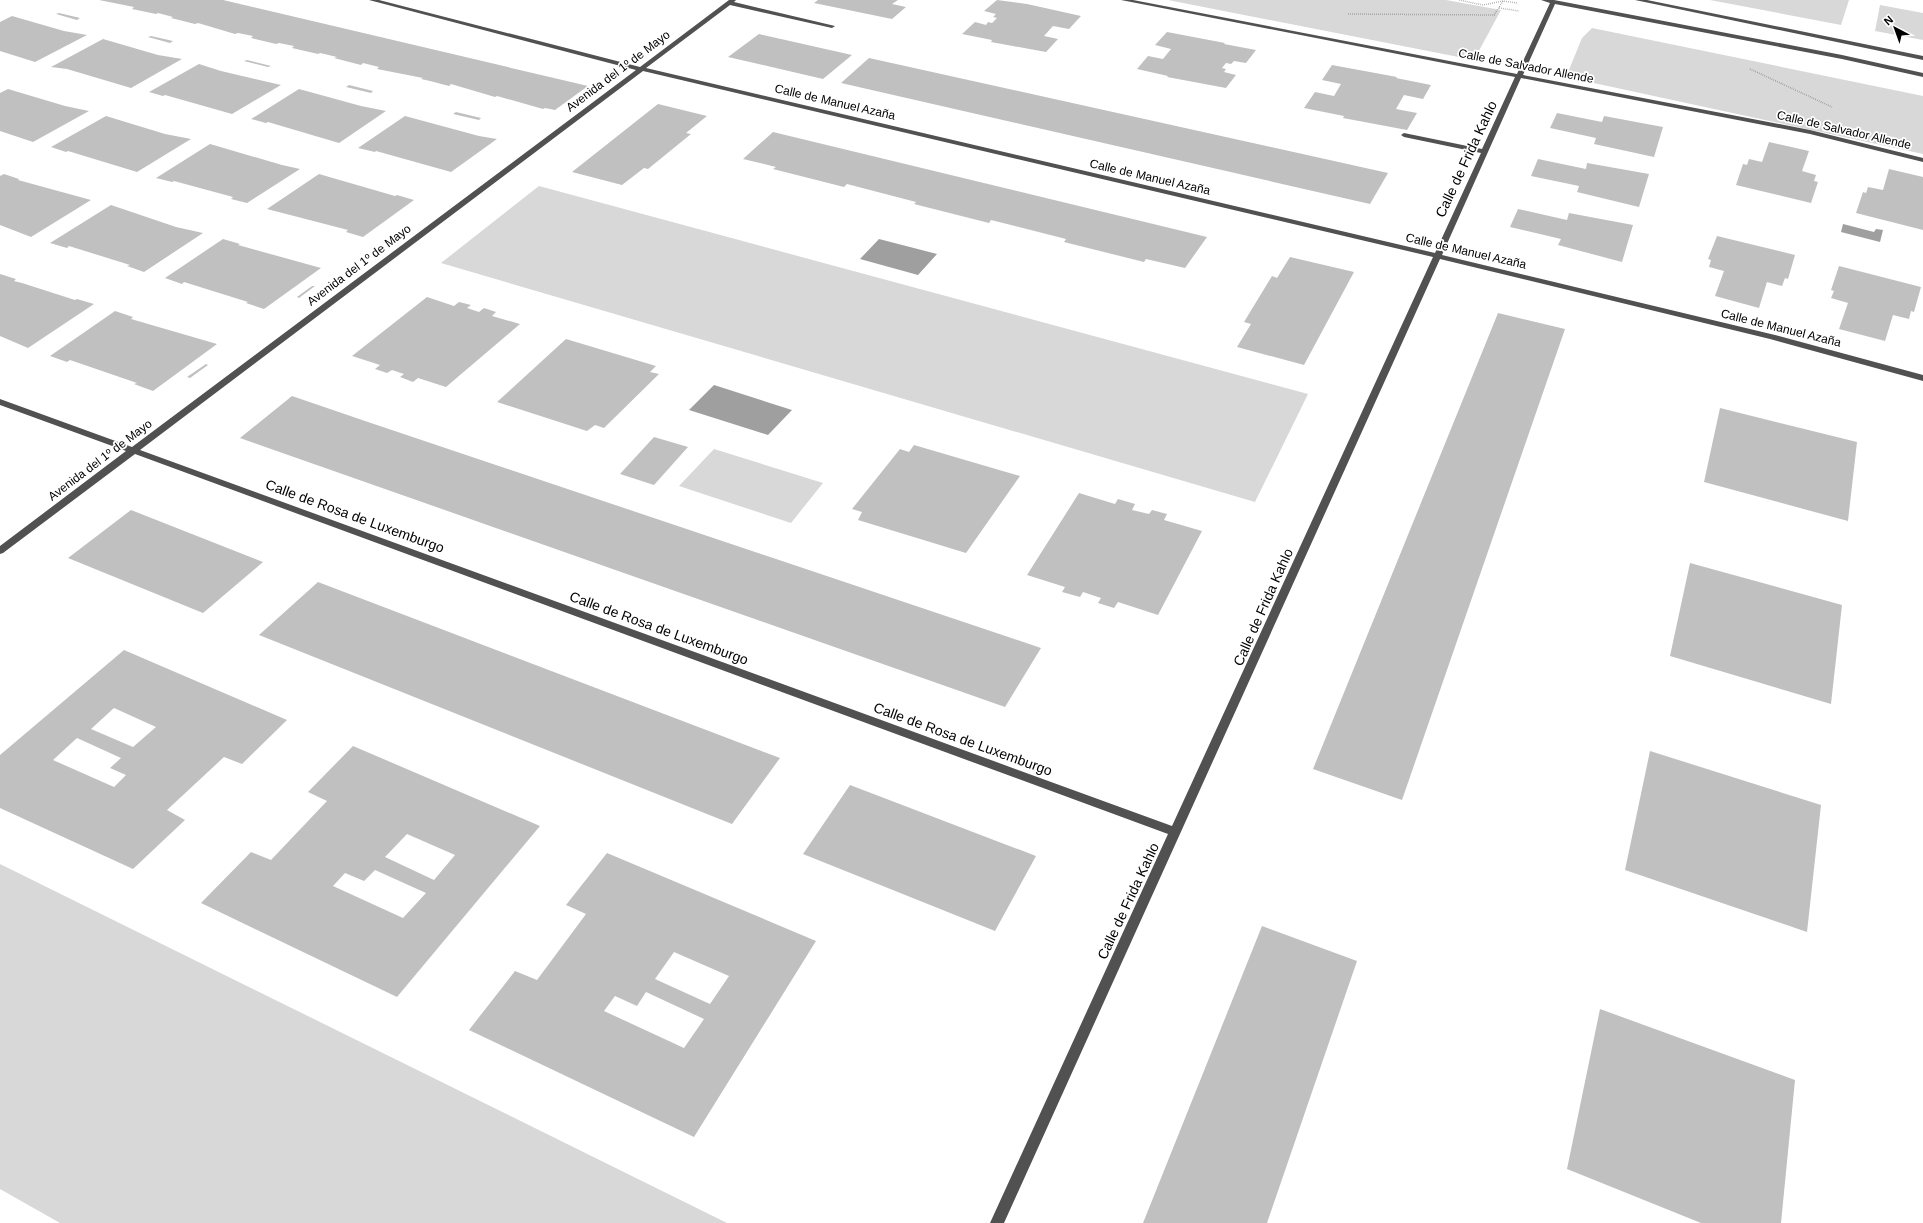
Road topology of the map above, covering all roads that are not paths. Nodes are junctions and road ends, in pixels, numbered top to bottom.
1 (372, 0) edge
2 (1124, 0) edge
3 (1638, 0) edge
4 (732, 1) edge
5 (1549, 1) edge
6 (832, 26) dead end
7 (1923, 58) edge
8 (641, 69) junction
9 (1520, 75) junction
10 (1923, 75) edge
11 (1404, 135) dead end
12 (1485, 152) junction
13 (1923, 160) edge
14 (1437, 256) junction
15 (1923, 378) edge
16 (0, 402) edge
17 (133, 450) junction
18 (0, 550) edge
19 (1176, 832) junction
20 (997, 1223) edge

1 - 8 street, Calle de Manuel Azaña
2 - 9 street, Calle de Salvador Allende
3 - 7 street
4 - 6 street
4 - 8 street, Avenida del 1º de Mayo
5 - 9 street, Calle de Frida Kahlo
5 - 10 street
8 - 14 street, Calle de Manuel Azaña
8 - 17 street, Avenida del 1º de Mayo
9 - 12 street, Calle de Frida Kahlo
9 - 13 street, Calle de Salvador Allende
11 - 12 street
12 - 14 street, Calle de Frida Kahlo
14 - 15 street, Calle de Manuel Azaña
14 - 19 street, Calle de Frida Kahlo
16 - 17 street, Calle de Rosa de Luxemburgo
17 - 18 street, Avenida del 1º de Mayo
17 - 19 street, Calle de Rosa de Luxemburgo
19 - 20 street, Calle de Frida Kahlo

